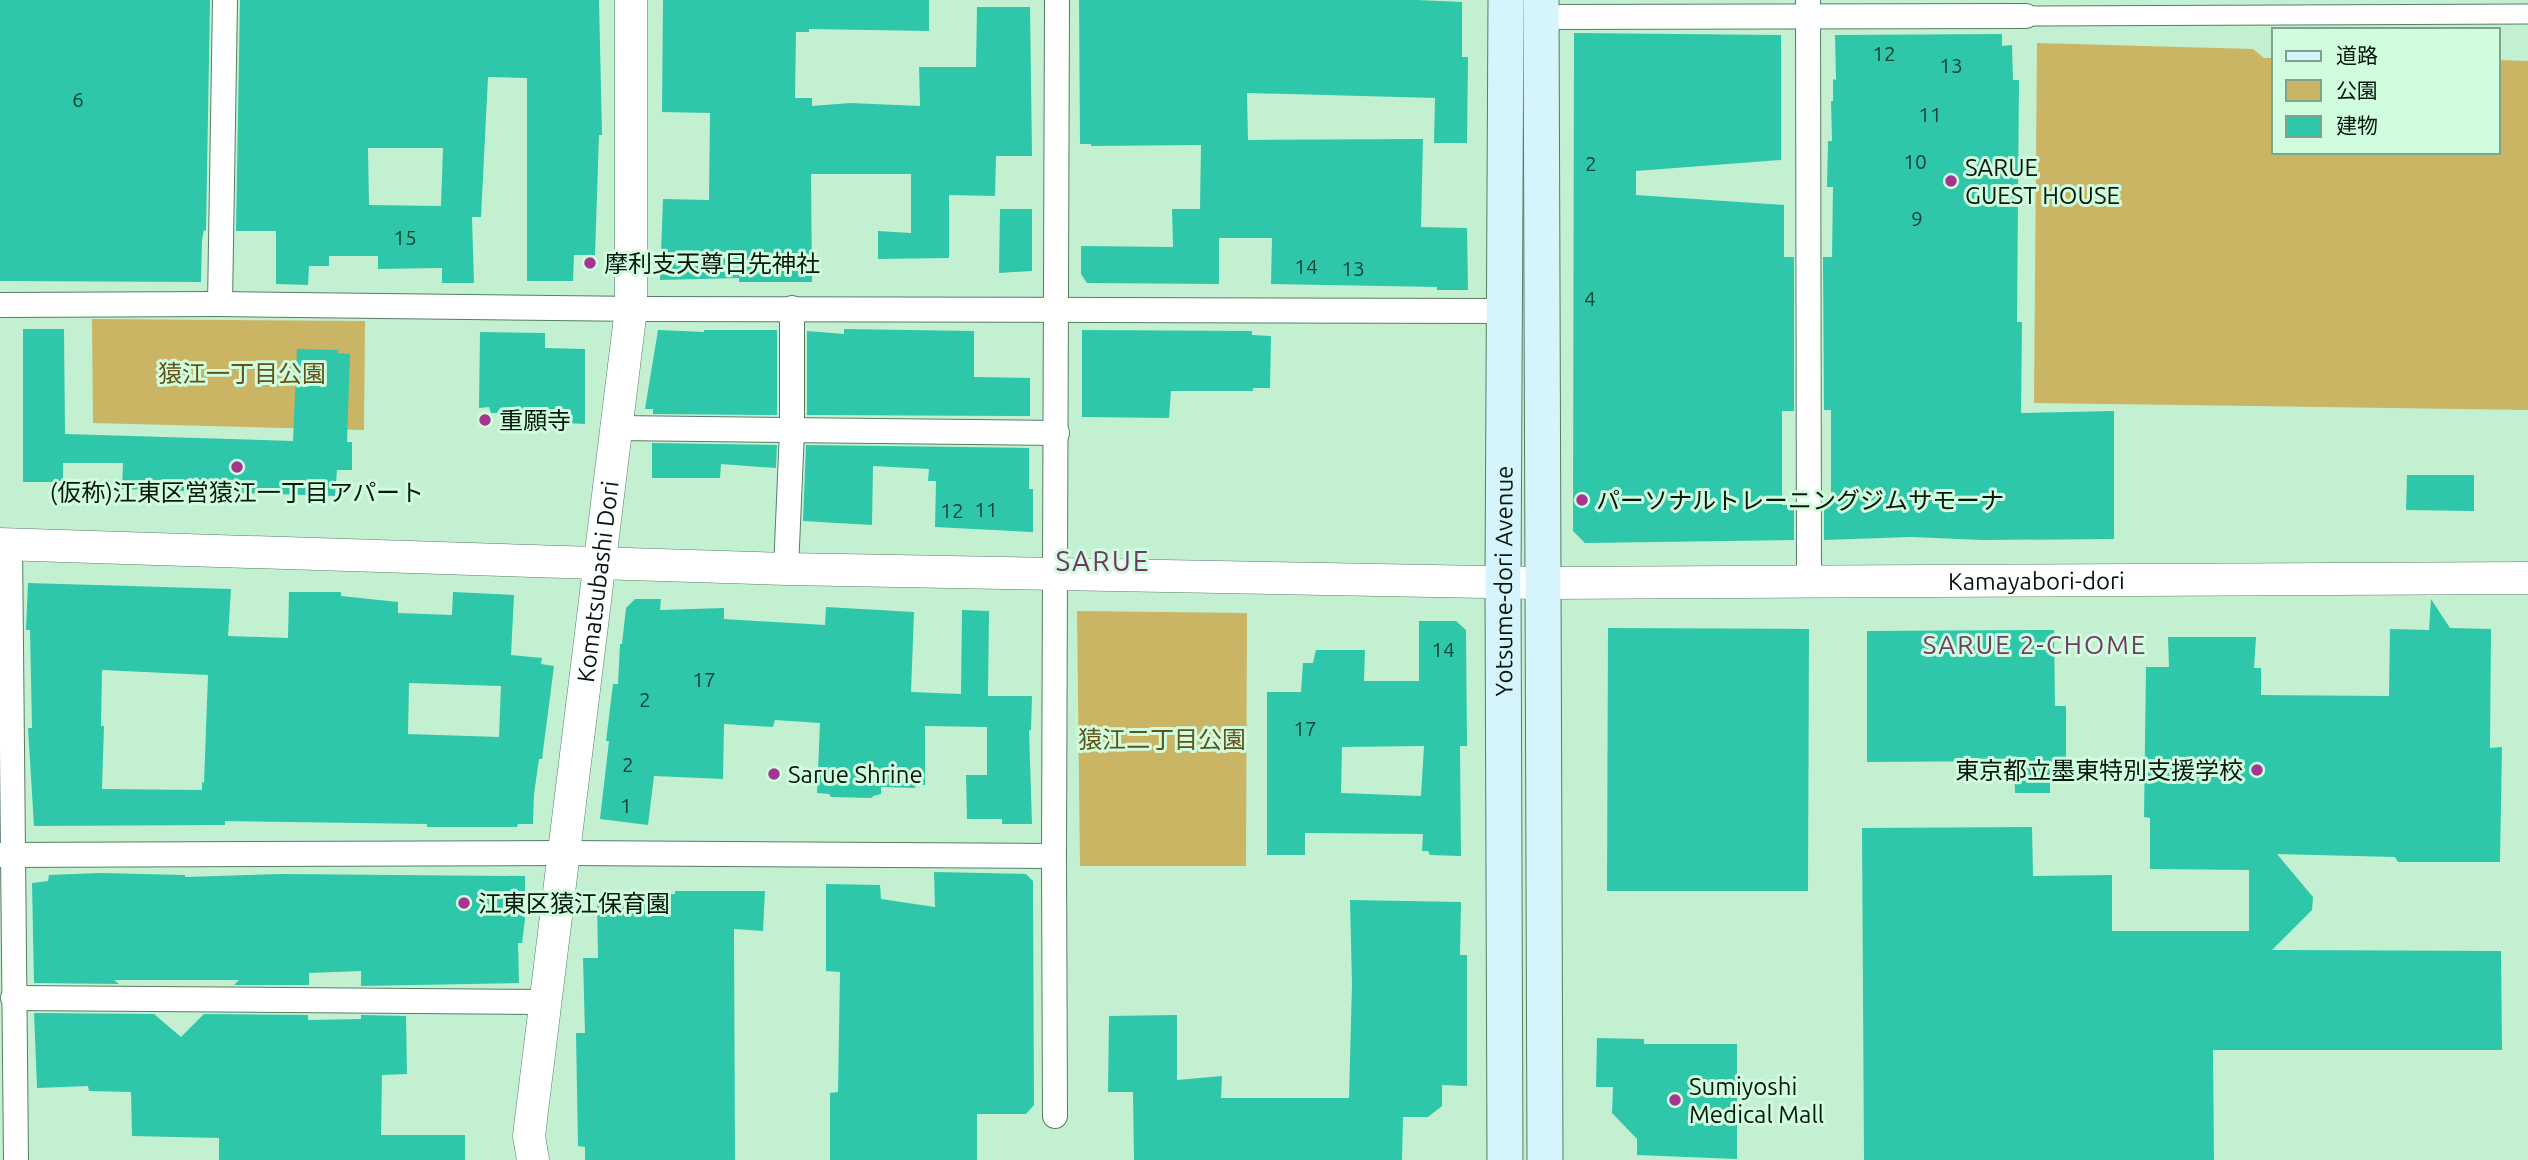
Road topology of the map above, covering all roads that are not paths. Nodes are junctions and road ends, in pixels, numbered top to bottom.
1 (225, 0) edge
2 (631, 0) edge
3 (1058, 0) edge
4 (1506, 0) edge
5 (1808, 8) edge
6 (1541, 9) edge
7 (2528, 14) edge
8 (2026, 16) joint
9 (0, 304) edge
10 (220, 304) junction
11 (1055, 308) junction
12 (631, 309) junction
13 (792, 309) junction
14 (1505, 311) junction
15 (617, 428) junction
16 (792, 431) junction
17 (1057, 433) junction
18 (5, 544) edge
19 (601, 562) junction
20 (786, 569) junction
21 (1056, 573) junction
22 (2528, 578) edge
23 (1503, 582) junction
24 (1810, 582) junction
25 (1544, 583) junction
26 (565, 853) junction
27 (6, 855) edge
28 (1054, 856) junction
29 (13, 998) junction
30 (546, 1002) junction
31 (1055, 1116) dead end
32 (16, 1160) edge
33 (533, 1160) edge
34 (1506, 1160) edge
35 (1545, 1160) edge

1 - 10 street
2 - 12 street, Komatsubashi Dori
3 - 11 street
4 - 14 main road, Yotsume-dori Avenue
5 - 6 street
5 - 8 street
5 - 24 street
6 - 25 main road, Yotsume-dori Avenue
7 - 8 street
9 - 10 street
10 - 12 street
11 - 13 street
11 - 14 street
11 - 17 street
12 - 13 street
12 - 15 street, Komatsubashi Dori
13 - 16 street
14 - 23 main road, Yotsume-dori Avenue
15 - 16 street
15 - 19 street, Komatsubashi Dori
16 - 17 street
16 - 20 street
17 - 21 street
18 - 19 street, Kamayabori-dori
18 - 27 street
19 - 20 street, Kamayabori-dori
19 - 26 street, Komatsubashi Dori
20 - 21 street, Kamayabori-dori
21 - 23 street, Kamayabori-dori
21 - 28 street
22 - 24 street, Kamayabori-dori
23 - 25 street, Kamayabori-dori
23 - 34 main road, Yotsume-dori Avenue
24 - 25 street, Kamayabori-dori
25 - 35 main road, Yotsume-dori Avenue
26 - 27 street
26 - 28 street
26 - 30 street, Komatsubashi Dori
27 - 29 street
28 - 31 street
29 - 30 street
29 - 32 street
30 - 33 street, Komatsubashi Dori

